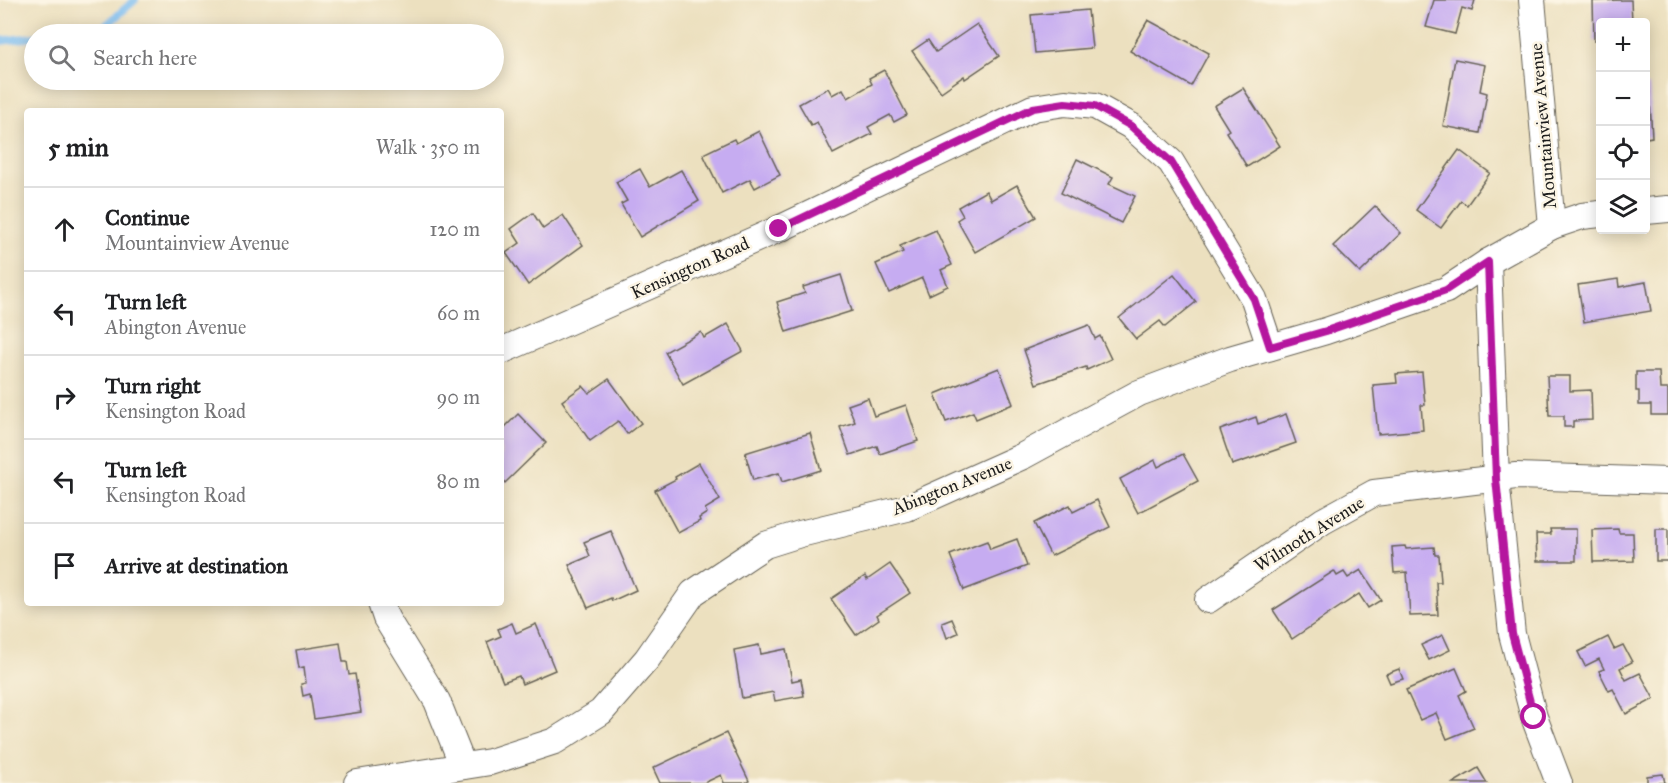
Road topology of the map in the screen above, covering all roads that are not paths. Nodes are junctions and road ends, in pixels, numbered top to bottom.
1 (1532, 0) edge
2 (1668, 209) edge
3 (1650, 211) edge
4 (1596, 214) edge
5 (1551, 226) junction
6 (1488, 262) junction
7 (1270, 347) junction
8 (504, 350) edge
9 (1496, 479) junction
10 (1668, 482) edge
11 (1208, 600) dead end
12 (382, 606) edge
13 (463, 766) junction
14 (357, 783) edge
15 (1558, 783) edge

1 - 5 street, Mountainview Avenue
2 - 3 street
4 - 5 street
5 - 6 street, Mountainview Avenue
6 - 7 street, Abington Avenue
6 - 9 street
7 - 8 street, Kensington Road
7 - 13 street, Abington Avenue
9 - 10 street, Wilmoth Avenue
9 - 11 street, Wilmoth Avenue
9 - 15 street
12 - 13 street
13 - 14 street, Abington Avenue

